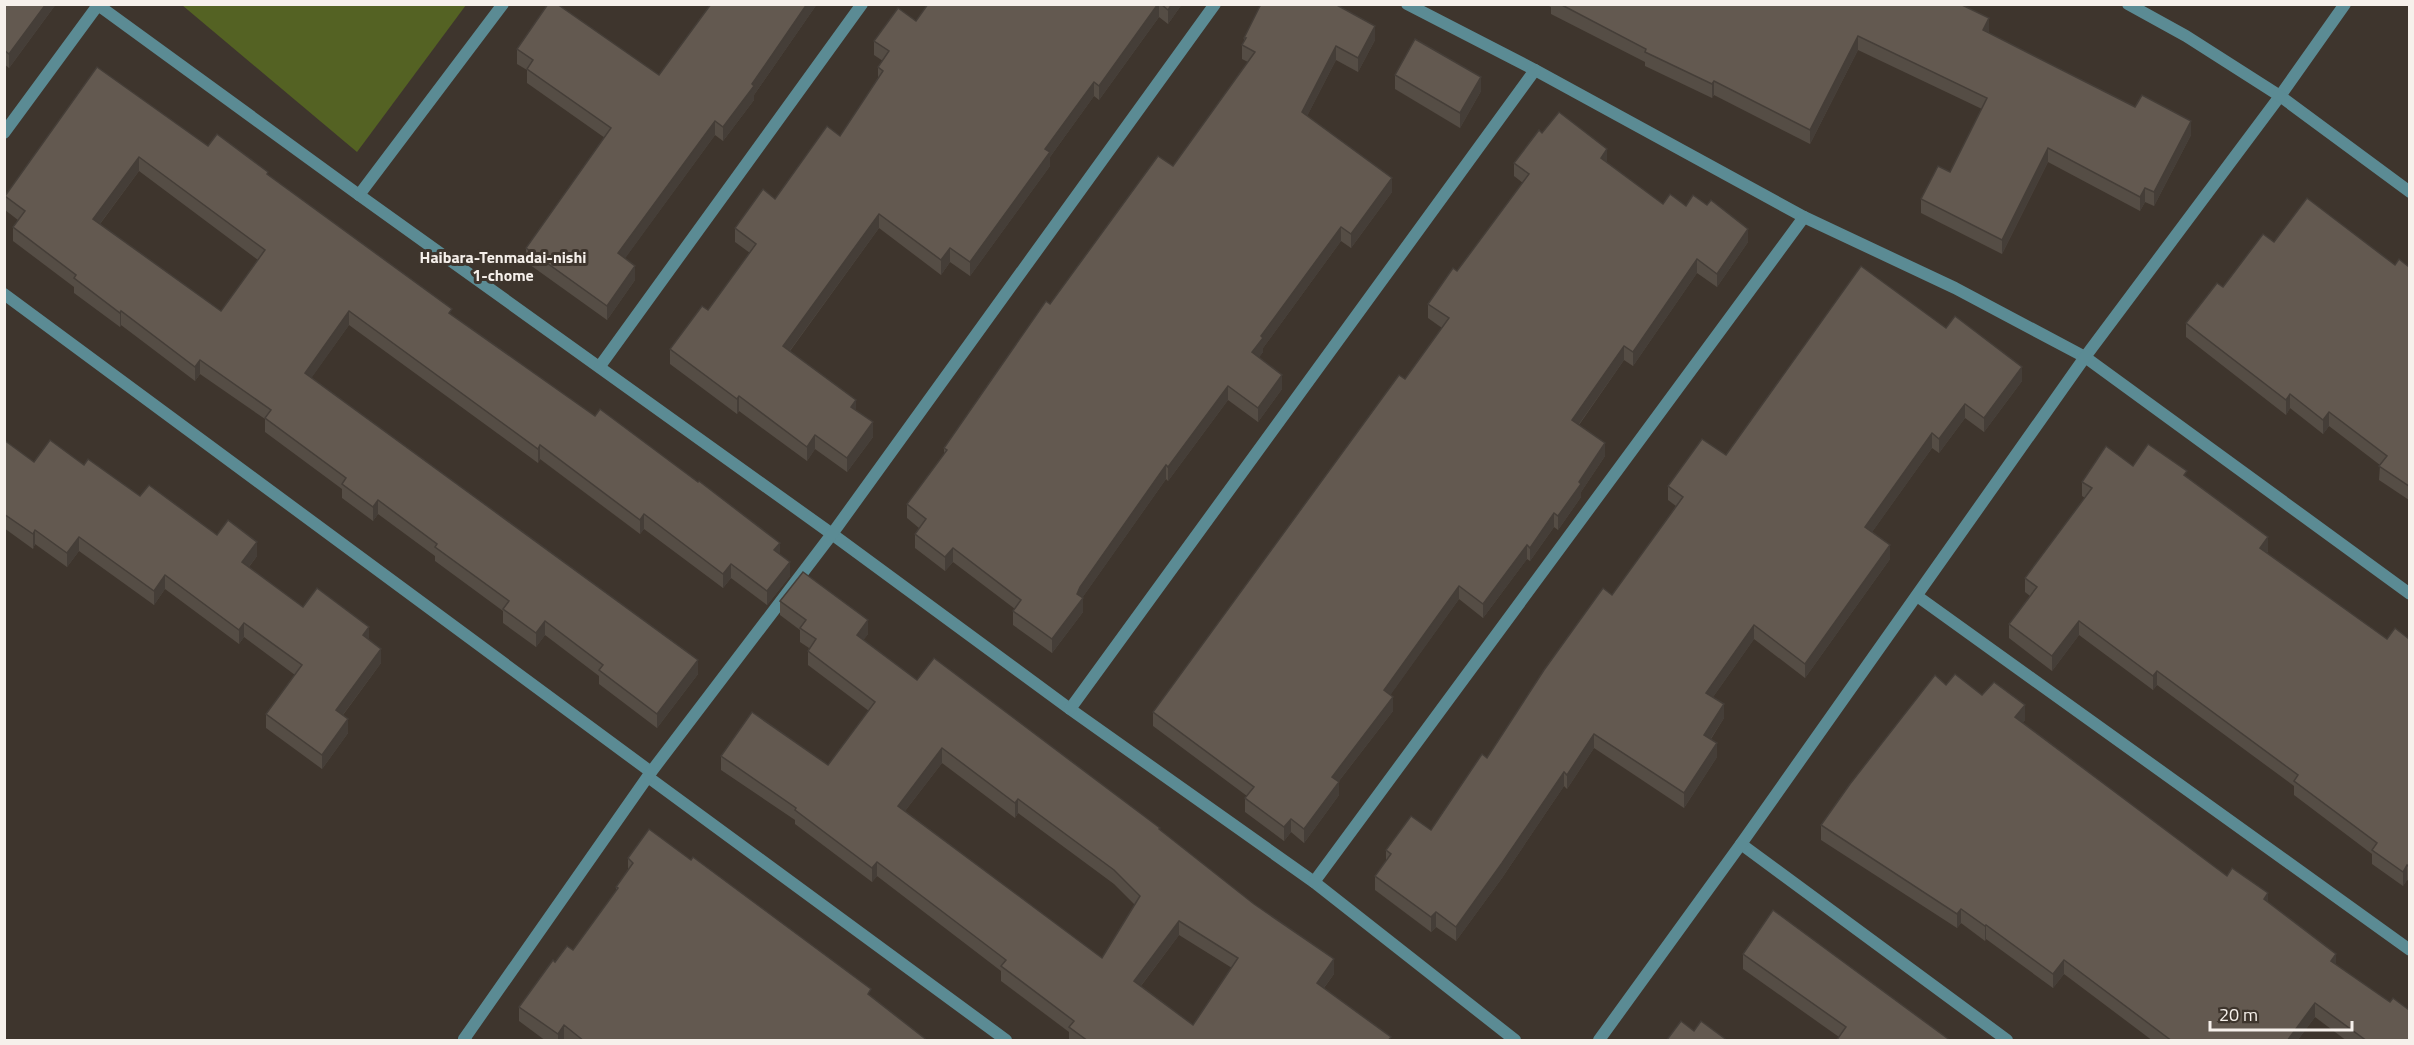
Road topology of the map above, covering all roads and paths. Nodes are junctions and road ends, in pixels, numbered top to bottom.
1 (503, 4) edge
2 (862, 4) edge
3 (1215, 4) edge
4 (1407, 4) edge
5 (2128, 4) edge
6 (2345, 4) edge
7 (1534, 70) junction
8 (2280, 96) junction
9 (4, 133) edge
10 (2409, 192) edge
11 (359, 195) junction
12 (1804, 217) junction
13 (4, 294) edge
14 (2085, 357) junction
15 (600, 366) junction
16 (832, 534) junction
17 (2409, 594) edge
18 (1917, 596) junction
19 (1070, 709) junction
20 (650, 775) junction
21 (1741, 844) junction
22 (1314, 882) junction
23 (2409, 950) edge
24 (466, 1041) edge
25 (1006, 1041) edge
26 (1515, 1041) edge
27 (1599, 1041) edge
28 (2007, 1041) edge

1 - 11 street
2 - 15 street
3 - 16 street
4 - 7 street
5 - 8 street
6 - 8 street
7 - 12 street
7 - 19 street
8 - 10 street
8 - 14 street
9 - 11 street
11 - 15 street
12 - 14 street
12 - 22 street
13 - 20 street
14 - 17 street
14 - 18 street
15 - 16 street
16 - 19 street
16 - 20 street
18 - 21 street
18 - 23 street
19 - 22 street
20 - 24 street
20 - 25 street
21 - 27 street
21 - 28 street
22 - 26 street

